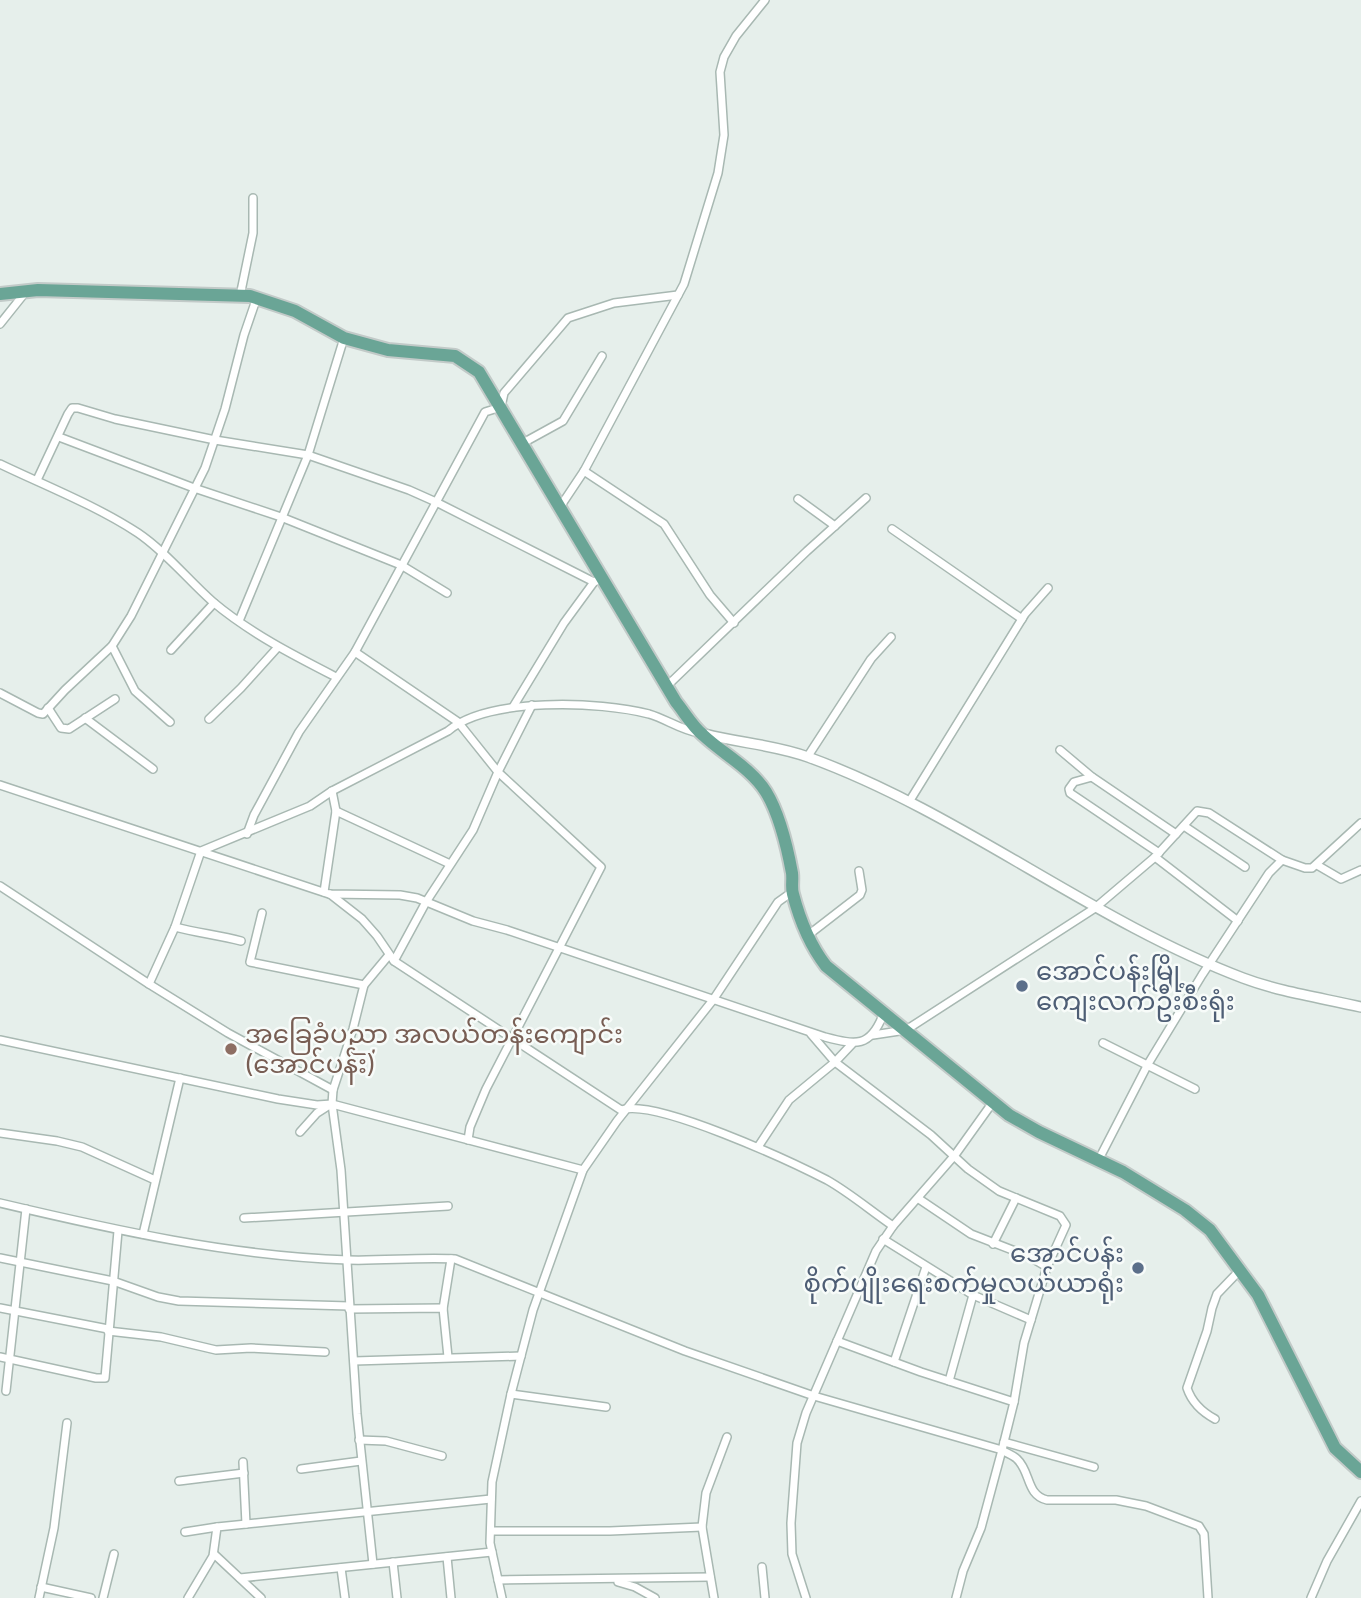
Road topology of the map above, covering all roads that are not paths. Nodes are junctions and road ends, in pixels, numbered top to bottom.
1 (765, 0) edge
2 (253, 198) dead end
3 (38, 290) junction
4 (0, 294) edge
5 (678, 295) junction
6 (240, 296) junction
7 (256, 300) junction
8 (0, 324) edge
9 (344, 338) junction
10 (603, 356) dead end
11 (501, 407) junction
12 (59, 437) junction
13 (215, 440) junction
14 (523, 443) junction
15 (307, 455) junction
16 (0, 464) edge
17 (584, 471) junction
18 (37, 480) junction
19 (194, 488) junction
20 (866, 498) dead end
21 (798, 499) dead end
22 (436, 502) junction
23 (560, 507) junction
24 (281, 517) junction
25 (835, 526) junction
26 (892, 529) dead end
27 (162, 554) junction
28 (401, 565) junction
29 (598, 580) junction
30 (1048, 588) dead end
31 (447, 593) dead end
32 (214, 603) junction
33 (1023, 619) junction
34 (239, 621) junction
35 (734, 622) junction
36 (891, 637) dead end
37 (112, 646) junction
38 (278, 647) junction
39 (172, 650) dead end
40 (355, 652) junction
41 (336, 677) junction
42 (667, 686) junction
43 (0, 693) edge
44 (115, 699) dead end
45 (533, 705) junction
46 (513, 707) junction
47 (48, 708) junction
48 (85, 718) junction
49 (209, 719) dead end
50 (170, 722) dead end
51 (458, 722) junction
52 (700, 733) junction
53 (1060, 750) dead end
54 (808, 757) junction
55 (153, 769) dead end
56 (498, 772) junction
57 (1092, 777) junction
58 (0, 785) edge
59 (332, 791) junction
60 (909, 802) junction
61 (337, 811) junction
62 (1361, 824) edge
63 (1184, 825) junction
64 (247, 834) junction
65 (1176, 834) junction
66 (201, 851) junction
67 (1157, 855) junction
68 (1282, 860) junction
69 (450, 864) junction
70 (1317, 865) junction
71 (1245, 867) dead end
72 (1361, 870) edge
73 (859, 871) dead end
74 (0, 886) edge
75 (792, 892) junction
76 (327, 893) junction
77 (426, 902) junction
78 (1095, 908) junction
79 (262, 913) dead end
80 (1238, 921) junction
81 (175, 927) junction
82 (807, 936) junction
83 (242, 941) dead end
84 (559, 948) junction
85 (391, 958) junction
86 (1209, 964) junction
87 (149, 984) junction
88 (364, 985) junction
89 (713, 1000) junction
90 (1361, 1007) edge
91 (883, 1014) junction
92 (906, 1030) junction
93 (809, 1032) junction
94 (873, 1035) junction
95 (512, 1038) junction
96 (0, 1040) edge
97 (1102, 1043) dead end
98 (852, 1044) junction
99 (835, 1062) junction
100 (1148, 1064) junction
101 (180, 1078) junction
102 (1195, 1089) dead end
103 (333, 1090) junction
104 (993, 1102) junction
105 (332, 1104) junction
106 (628, 1108) junction
107 (300, 1132) dead end
108 (0, 1133) edge
109 (468, 1140) junction
110 (758, 1147) junction
111 (955, 1155) junction
112 (1099, 1159) junction
113 (583, 1170) junction
114 (155, 1180) junction
115 (1016, 1198) junction
116 (919, 1199) junction
117 (0, 1203) edge
118 (448, 1206) dead end
119 (26, 1209) junction
120 (344, 1210) junction
121 (244, 1218) dead end
122 (893, 1226) junction
123 (118, 1231) junction
124 (143, 1234) junction
125 (883, 1240) junction
126 (993, 1244) junction
127 (0, 1258) edge
128 (451, 1259) junction
129 (348, 1260) junction
130 (20, 1262) junction
131 (926, 1267) junction
132 (1046, 1267) junction
133 (1240, 1270) junction
134 (113, 1281) junction
135 (539, 1293) junction
136 (973, 1295) junction
137 (349, 1307) junction
138 (0, 1308) edge
139 (443, 1309) junction
140 (14, 1311) junction
141 (1031, 1320) junction
142 (108, 1330) junction
143 (837, 1341) junction
144 (325, 1352) dead end
145 (521, 1356) junction
146 (0, 1357) edge
147 (448, 1357) junction
148 (10, 1359) junction
149 (354, 1361) junction
150 (894, 1362) junction
151 (949, 1381) junction
152 (6, 1391) dead end
153 (511, 1394) junction
154 (814, 1396) junction
155 (1014, 1402) junction
156 (606, 1407) dead end
157 (1215, 1419) dead end
158 (67, 1423) dead end
159 (727, 1437) dead end
160 (359, 1440) junction
161 (1003, 1446) junction
162 (442, 1455) dead end
163 (361, 1461) junction
164 (243, 1462) dead end
165 (1094, 1467) dead end
166 (301, 1469) dead end
167 (1361, 1472) edge
168 (244, 1474) junction
169 (179, 1481) dead end
170 (492, 1499) junction
171 (1361, 1501) edge
172 (367, 1512) junction
173 (246, 1524) junction
174 (217, 1527) junction
175 (702, 1527) junction
176 (491, 1531) junction
177 (185, 1532) dead end
178 (492, 1552) junction
179 (114, 1554) dead end
180 (214, 1554) junction
181 (447, 1557) junction
182 (393, 1562) junction
183 (373, 1564) junction
184 (762, 1567) dead end
185 (341, 1568) junction
186 (710, 1577) junction
187 (240, 1578) junction
188 (498, 1580) junction
189 (614, 1580) junction
190 (41, 1587) junction
191 (39, 1598) edge
192 (91, 1598) edge
193 (103, 1598) edge
194 (188, 1598) edge
195 (261, 1598) edge
196 (345, 1598) edge
197 (397, 1598) edge
198 (451, 1598) edge
199 (502, 1598) edge
200 (655, 1598) edge
201 (714, 1598) edge
202 (765, 1598) edge
203 (806, 1598) edge
204 (956, 1598) edge
205 (1208, 1598) edge
206 (1311, 1598) edge

1 - 5 street
2 - 6 street
3 - 4 main road
3 - 6 main road
3 - 8 street
5 - 11 street
5 - 17 street
6 - 7 main road
7 - 9 main road
7 - 13 street
9 - 11 main road
9 - 15 street
10 - 14 street
11 - 14 main road
11 - 22 street
12 - 13 street
12 - 18 street
12 - 19 street
13 - 15 street
13 - 19 street
14 - 23 main road
15 - 22 street
15 - 24 street
16 - 18 street
17 - 23 street
17 - 35 street
18 - 27 street
19 - 24 street
19 - 27 street
20 - 25 street
21 - 25 street
22 - 28 street
22 - 29 street
23 - 29 main road
24 - 28 street
24 - 34 street
25 - 35 street
26 - 33 street
27 - 32 street
27 - 37 street
28 - 31 street
28 - 40 street
29 - 42 main road
29 - 46 street
30 - 33 street
32 - 34 street
32 - 39 street
33 - 60 street
34 - 38 street
35 - 42 street
36 - 54 street
37 - 47 street
37 - 50 street
38 - 41 street
38 - 49 street
40 - 41 street
40 - 51 street
41 - 64 street
42 - 52 main road
43 - 47 street
44 - 48 street
45 - 46 street
45 - 52 street
45 - 56 street
46 - 51 street
47 - 48 street
48 - 55 street
51 - 56 street
51 - 59 street
52 - 54 street
52 - 75 main road
53 - 57 street
54 - 60 street
56 - 69 street
56 - 84 street
57 - 65 street
57 - 67 street
58 - 66 street
59 - 61 street
59 - 64 street
60 - 78 street
61 - 69 street
61 - 76 street
62 - 70 street
63 - 65 street
63 - 68 street
63 - 71 street
64 - 66 street
65 - 67 street
66 - 76 street
66 - 81 street
67 - 78 street
67 - 80 street
68 - 70 street
68 - 80 street
69 - 77 street
70 - 72 street
73 - 82 street
74 - 87 street
75 - 82 main road
75 - 89 street
76 - 77 street
76 - 85 street
77 - 84 street
77 - 85 street
78 - 86 street
78 - 92 street
79 - 88 street
80 - 86 street
81 - 83 street
81 - 87 street
82 - 91 main road
84 - 89 street
84 - 95 street
85 - 88 street
85 - 95 street
86 - 90 street
86 - 100 street
87 - 103 street
88 - 103 street
89 - 93 street
89 - 106 street
91 - 92 main road
91 - 94 street
92 - 94 street
92 - 104 main road
93 - 98 street
93 - 99 street
94 - 98 street
95 - 106 street
95 - 109 street
96 - 101 street
97 - 100 street
98 - 99 street
99 - 110 street
99 - 111 street
100 - 102 street
100 - 112 street
101 - 105 street
101 - 114 street
103 - 105 street
104 - 111 street
104 - 112 main road
105 - 107 street
105 - 109 street
105 - 120 street
106 - 110 street
106 - 113 street
108 - 114 street
109 - 113 street
110 - 122 street
111 - 115 street
111 - 116 street
112 - 133 main road
113 - 135 street
114 - 124 street
115 - 126 street
115 - 132 street
116 - 122 street
116 - 126 street
117 - 119 street
118 - 120 street
119 - 123 street
119 - 130 street
120 - 121 street
120 - 129 street
122 - 125 street
123 - 124 street
123 - 134 street
124 - 129 street
125 - 131 street
125 - 143 street
126 - 132 street
127 - 130 street
128 - 129 street
128 - 135 street
128 - 139 street
129 - 137 street
130 - 134 street
130 - 140 street
131 - 136 street
131 - 150 street
132 - 141 street
133 - 157 street
133 - 167 main road
134 - 137 street
134 - 142 street
135 - 145 street
135 - 154 street
136 - 141 street
136 - 151 street
137 - 139 street
137 - 149 street
138 - 140 street
139 - 147 street
140 - 142 street
140 - 148 street
141 - 155 street
142 - 144 street
142 - 148 street
143 - 150 street
143 - 154 street
145 - 147 street
145 - 153 street
146 - 148 street
147 - 149 street
148 - 152 street
149 - 160 street
150 - 151 street
151 - 155 street
153 - 156 street
153 - 170 street
154 - 161 street
154 - 203 street
155 - 161 street
158 - 190 street
159 - 175 street
160 - 162 street
160 - 163 street
161 - 165 street
161 - 204 street
161 - 205 street
163 - 166 street
163 - 172 street
164 - 168 street
168 - 169 street
168 - 173 street
170 - 172 street
170 - 176 street
171 - 206 street
172 - 173 street
172 - 183 street
173 - 174 street
174 - 177 street
174 - 180 street
175 - 176 street
175 - 186 street
176 - 178 street
178 - 181 street
178 - 188 street
179 - 193 street
180 - 187 street
180 - 194 street
181 - 182 street
181 - 198 street
182 - 183 street
182 - 197 street
183 - 185 street
184 - 202 street
185 - 187 street
185 - 196 street
186 - 189 street
186 - 201 street
187 - 195 street
188 - 189 street
188 - 199 street
189 - 200 street
190 - 191 street
190 - 192 street

